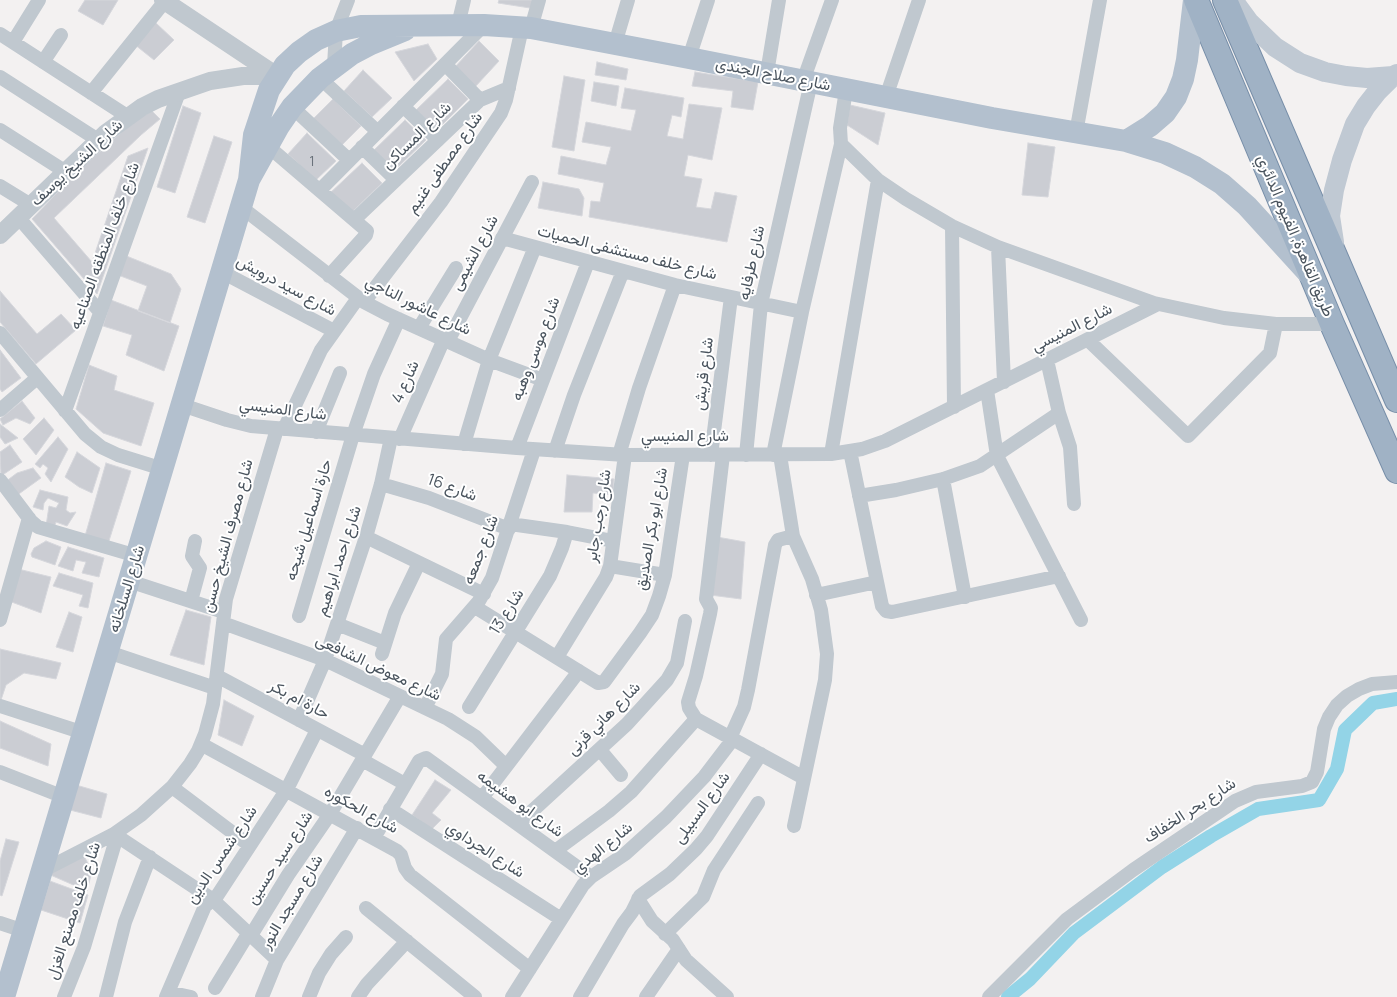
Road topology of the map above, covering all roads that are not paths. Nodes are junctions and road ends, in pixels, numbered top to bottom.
1 (39, 0) edge
2 (164, 0) edge
3 (348, 0) edge
4 (464, 0) edge
5 (540, 0) edge
6 (628, 0) edge
7 (708, 0) edge
8 (779, 0) edge
9 (832, 0) edge
10 (919, 0) edge
11 (1100, 0) edge
12 (1195, 0) edge
13 (1225, 0) edge
14 (1233, 0) edge
15 (484, 24) junction
16 (458, 25) junction
17 (419, 26) junction
18 (527, 28) junction
19 (336, 31) junction
20 (0, 34) edge
21 (61, 35) dead end
22 (13, 42) junction
23 (615, 44) junction
24 (689, 58) junction
25 (43, 62) junction
26 (445, 64) junction
27 (327, 72) junction
28 (767, 73) junction
29 (1395, 75) edge
30 (277, 76) junction
31 (0, 77) edge
32 (807, 82) junction
33 (509, 88) junction
34 (846, 90) junction
35 (179, 92) junction
36 (90, 93) junction
37 (886, 98) junction
38 (480, 100) junction
39 (403, 106) junction
40 (292, 107) junction
41 (127, 116) junction
42 (0, 130) edge
43 (378, 132) junction
44 (1076, 133) junction
45 (98, 140) junction
46 (261, 140) junction
47 (438, 140) junction
48 (1126, 141) junction
49 (841, 144) junction
50 (362, 147) junction
51 (349, 160) junction
52 (66, 172) junction
53 (249, 180) joint
54 (396, 180) junction
55 (878, 180) junction
56 (532, 182) dead end
57 (0, 186) edge
58 (320, 190) junction
59 (31, 205) junction
60 (241, 207) junction
61 (18, 217) junction
62 (355, 219) junction
63 (952, 226) junction
64 (0, 234) edge
65 (502, 238) junction
66 (535, 247) junction
67 (998, 247) junction
68 (1338, 261) junction
69 (588, 262) junction
70 (456, 268) dead end
71 (623, 271) junction
72 (222, 272) junction
73 (329, 276) junction
74 (1313, 279) junction
75 (675, 285) junction
76 (731, 297) junction
77 (361, 300) junction
78 (761, 304) junction
79 (1158, 304) junction
80 (100, 312) junction
81 (802, 312) junction
82 (399, 319) junction
83 (1276, 324) junction
84 (1332, 324) junction
85 (419, 328) junction
86 (334, 331) junction
87 (0, 333) edge
88 (446, 340) junction
89 (1088, 340) junction
90 (489, 360) junction
91 (1046, 360) junction
92 (340, 373) dead end
93 (37, 378) junction
94 (543, 380) junction
95 (1004, 382) junction
96 (987, 390) junction
97 (1397, 400) edge
98 (182, 405) junction
99 (954, 407) junction
100 (0, 410) edge
101 (64, 412) junction
102 (1059, 413) junction
103 (280, 429) junction
104 (316, 432) junction
105 (353, 435) junction
106 (395, 438) junction
107 (464, 444) junction
108 (517, 448) junction
109 (534, 450) junction
110 (555, 451) junction
111 (850, 452) junction
112 (830, 454) junction
113 (622, 455) junction
114 (683, 455) junction
115 (717, 455) junction
116 (746, 455) junction
117 (776, 455) junction
118 (997, 456) junction
119 (162, 469) junction
120 (1397, 471) edge
121 (943, 479) junction
122 (0, 480) edge
123 (381, 484) junction
124 (859, 496) junction
125 (1074, 504) dead end
126 (29, 518) junction
127 (510, 527) junction
128 (567, 532) junction
129 (793, 536) junction
130 (366, 537) junction
131 (195, 541) dead end
132 (613, 541) junction
133 (136, 556) junction
134 (419, 563) junction
135 (610, 566) junction
136 (665, 575) junction
137 (1059, 576) junction
138 (129, 580) junction
139 (877, 582) junction
140 (484, 594) junction
141 (816, 595) junction
142 (965, 597) junction
143 (191, 601) junction
144 (475, 607) junction
145 (299, 616) dead end
146 (223, 618) junction
147 (0, 620) edge
148 (1081, 620) dead end
149 (685, 621) dead end
150 (337, 624) junction
151 (516, 632) junction
152 (108, 652) junction
153 (557, 658) junction
154 (325, 660) junction
155 (579, 671) junction
156 (216, 682) junction
157 (1397, 682) edge
158 (400, 696) junction
159 (0, 706) edge
160 (469, 707) dead end
161 (425, 708) junction
162 (696, 719) junction
163 (299, 720) junction
164 (317, 730) junction
165 (84, 733) junction
166 (731, 739) junction
167 (201, 744) junction
168 (600, 750) junction
169 (761, 754) junction
170 (363, 757) junction
171 (506, 766) junction
172 (0, 772) edge
173 (621, 775) dead end
174 (804, 778) junction
175 (405, 784) junction
176 (172, 787) junction
177 (287, 789) junction
178 (64, 798) junction
179 (482, 798) junction
180 (758, 803) dead end
181 (390, 809) junction
182 (330, 814) junction
183 (518, 824) junction
184 (794, 826) dead end
185 (357, 828) junction
186 (116, 835) junction
187 (374, 838) junction
188 (249, 845) junction
189 (555, 851) junction
190 (150, 857) junction
191 (42, 872) junction
192 (591, 877) junction
193 (638, 899) junction
194 (212, 900) junction
195 (366, 908) dead end
196 (561, 920) junction
197 (0, 923) edge
198 (24, 931) junction
199 (665, 934) junction
200 (249, 936) junction
201 (346, 937) dead end
202 (407, 941) junction
203 (679, 949) junction
204 (277, 960) junction
205 (530, 969) junction
206 (215, 988) dead end
207 (167, 994) edge
208 (3, 996) edge
209 (64, 997) edge
210 (106, 997) edge
211 (191, 997) edge
212 (262, 997) edge
213 (309, 997) edge
214 (358, 997) edge
215 (475, 997) edge
216 (512, 997) edge
217 (580, 997) edge
218 (646, 997) edge
219 (727, 997) edge
220 (989, 997) edge

1 - 22 street
2 - 30 street
2 - 36 street
3 - 19 street
4 - 16 street
5 - 18 street, شارع مصطفى غنيم
6 - 23 street
7 - 24 street
8 - 28 street
9 - 32 street, شارع طرفايه
10 - 37 street
11 - 44 street
12 - 48 main road
12 - 74 highway, طريق القاهرة, الفيوم الدائري
13 - 68 highway, طريق القاهرة, الفيوم الدائري
14 - 29 main road
15 - 16 main road, شارع صلاح الجندى
15 - 18 main road, شارع صلاح الجندى
15 - 26 street
16 - 17 main road, شارع صلاح الجندى
17 - 19 main road, شارع صلاح الجندى
17 - 27 main road, شارع صلاح الجندى
18 - 23 main road, شارع صلاح الجندى
18 - 33 street, شارع مصطفى غنيم
19 - 27 street
19 - 30 main road, شارع صلاح الجندى
20 - 22 street
21 - 25 street
22 - 25 street
23 - 24 main road, شارع صلاح الجندى
24 - 28 main road, شارع صلاح الجندى
25 - 36 street
26 - 38 street
26 - 39 street
27 - 40 main road, شارع صلاح الجندى
27 - 43 street
28 - 32 main road, شارع صلاح الجندى
29 - 68 main road
30 - 35 street, شارع الشيخ يوسف
30 - 46 main road, شارع صلاح الجندى
31 - 45 street
32 - 34 main road, شارع صلاح الجندى
32 - 78 street, شارع طرفايه
33 - 38 street, شارع المساكن
33 - 77 street, شارع مصطفى غنيم
34 - 37 main road, شارع صلاح الجندى
34 - 49 street
35 - 41 street, شارع الشيخ يوسف
35 - 80 street, شارع خلف المنطقه الصناعيه
36 - 41 street
37 - 44 main road, شارع صلاح الجندى
38 - 47 street, شارع المساكن
39 - 43 street
39 - 47 street
40 - 46 main road, شارع صلاح الجندى
40 - 51 street
41 - 45 street, شارع الشيخ يوسف
42 - 52 street
43 - 50 street
44 - 48 main road, شارع صلاح الجندى
45 - 52 street, شارع الشيخ يوسف
46 - 53 main road, شارع صلاح الجندى
46 - 58 street
47 - 54 street, شارع المساكن
48 - 74 main road, شارع صلاح الجندى
49 - 55 street
49 - 81 street
50 - 51 street
50 - 54 street
51 - 58 street
52 - 59 street, شارع الشيخ يوسف
53 - 60 main road, شارع السلخانه
54 - 62 street, شارع المساكن
55 - 63 street
55 - 112 street
56 - 65 street, شارع الشيمى
57 - 59 street
58 - 62 street
59 - 61 street, شارع الشيخ يوسف
60 - 72 main road, شارع السلخانه
60 - 73 street, شارع عاشور الناجي
61 - 64 street, شارع الشيخ يوسف
61 - 80 street
62 - 73 street
63 - 67 street
63 - 99 street
65 - 66 street, شارع خلف مستشفى الحميات
65 - 88 street, شارع الشيمى
66 - 69 street, شارع خلف مستشفى الحميات
66 - 90 street
67 - 79 street
67 - 95 street
68 - 97 highway, طريق القاهرة, الفيوم الدائري
69 - 71 street, شارع خلف مستشفى الحميات
69 - 94 street, شارع موسى وهبه
70 - 85 street
71 - 75 street, شارع خلف مستشفى الحميات
71 - 110 street
72 - 86 street, شارع سيد درويش
72 - 98 main road, شارع السلخانه
73 - 77 street, شارع عاشور الناجي
74 - 84 highway, طريق القاهرة, الفيوم الدائري
75 - 76 street, شارع خلف مستشفى الحميات
75 - 113 street, شارع رجب جابر
76 - 78 street, شارع خلف مستشفى الحميات
76 - 115 street, شارع قريش
77 - 82 street, شارع عاشور الناجي
77 - 86 street, شارع مصطفى غنيم
78 - 81 street, شارع خلف مستشفى الحميات
78 - 116 street, شارع طرفايه
79 - 83 street
79 - 89 street, شارع المنيسي
80 - 101 street, شارع خلف المنطقه الصناعيه
81 - 117 street
82 - 85 street, شارع عاشور الناجي
82 - 105 street, حارة اسماعيل شيحه
83 - 84 street
83 - 89 street
84 - 120 highway, طريق القاهرة, الفيوم الدائري
85 - 88 street, شارع عاشور الناجي
86 - 103 street, شارع مصرف الشيخ حسن
87 - 93 street
88 - 90 street, شارع عاشور الناجي
88 - 106 street, شارع 4
89 - 91 street, شارع المنيسي
90 - 94 street, شارع عاشور الناجي
90 - 107 street
91 - 95 street, شارع المنيسي
91 - 102 street
92 - 104 street
93 - 100 street
93 - 101 street
94 - 108 street, شارع موسى وهبه
95 - 96 street, شارع المنيسي
96 - 99 street, شارع المنيسي
96 - 118 street
98 - 103 street, شارع المنيسي
98 - 119 main road, شارع السلخانه
99 - 111 street, شارع المنيسي
101 - 119 street
102 - 118 street
102 - 125 street
103 - 104 street, شارع المنيسي
103 - 146 street, شارع مصرف الشيخ حسن
104 - 105 street, شارع المنيسي
105 - 106 street, شارع المنيسي
105 - 145 street, حارة اسماعيل شيحه
106 - 107 street, شارع المنيسي
106 - 123 street, شارع احمد ابراهيم
107 - 108 street, شارع المنيسي
108 - 109 street, شارع المنيسي
109 - 110 street, شارع المنيسي
109 - 127 street, شارع جمعه
110 - 113 street, شارع المنيسي
111 - 112 street, شارع المنيسي
111 - 124 street
112 - 117 street, شارع المنيسي
113 - 114 street, شارع المنيسي
113 - 132 street, شارع رجب جابر
114 - 115 street, شارع المنيسي
114 - 136 street, شارع ابو بكر الصديق
115 - 116 street, شارع المنيسي
115 - 162 street, شارع قريش
116 - 117 street, شارع المنيسي
117 - 129 street
118 - 121 street
118 - 137 street
119 - 133 main road, شارع السلخانه
121 - 124 street
121 - 142 street
122 - 126 street
123 - 127 street, شارع 16
123 - 130 street, شارع احمد ابراهيم
124 - 139 street
126 - 133 street
126 - 147 street
127 - 128 street, شارع 16
127 - 140 street, شارع جمعه
128 - 132 street, شارع 16
128 - 151 street, شارع 13
129 - 141 street
129 - 166 street, شارع الهدي
130 - 134 street
130 - 150 street, شارع احمد ابراهيم
131 - 143 street
132 - 135 street, شارع رجب جابر
133 - 138 main road, شارع السلخانه
134 - 140 street
134 - 150 street
135 - 136 street
135 - 153 street, شارع رجب جابر
136 - 155 street, شارع ابو بكر الصديق
137 - 142 street
137 - 148 street
138 - 143 street, شارع معوض الشافعى
138 - 152 main road, شارع السلخانه
139 - 141 street
139 - 142 street
140 - 144 street, شارع جمعه
141 - 174 street
143 - 146 street, شارع معوض الشافعى
144 - 151 street, شارع ابو بكر الصديق
144 - 161 street, شارع جمعه
146 - 154 street, شارع معوض الشافعى
146 - 156 street, شارع مصرف الشيخ حسن
149 - 168 street, شارع هاني قرنى
150 - 154 street, شارع احمد ابراهيم
151 - 153 street, شارع ابو بكر الصديق
151 - 160 street, شارع 13
152 - 156 street, حارة ام بكر
152 - 165 main road, شارع السلخانه
153 - 155 street, شارع ابو بكر الصديق
154 - 158 street, شارع معوض الشافعى
154 - 163 street, شارع احمد ابراهيم
155 - 171 street
156 - 163 street, حارة ام بكر
156 - 167 street, شارع مصرف الشيخ حسن
157 - 220 street, شارع بحر الخفاف
158 - 161 street, شارع معوض الشافعى
158 - 170 street, شارع سيد حسين
159 - 165 street
161 - 171 street, شارع معوض الشافعى
162 - 166 street
162 - 189 street
163 - 164 street, حارة ام بكر
164 - 170 street, حارة ام بكر
164 - 177 street, شارع شمس الدين
165 - 178 main road, شارع السلخانه
166 - 169 street
166 - 192 street, شارع الهدي
167 - 176 street, شارع مصرف الشيخ حسن
167 - 177 street, شارع الحكوره
168 - 173 street
168 - 183 street, شارع هاني قرنى
169 - 174 street
169 - 193 street, شارع السبيلى
170 - 175 street, حارة ام بكر
170 - 182 street, شارع سيد حسين
171 - 179 street
172 - 178 street
174 - 184 street
175 - 179 street, شارع ابو هشيمه
175 - 181 street
176 - 186 street, شارع مصرف الشيخ حسن
176 - 188 street
177 - 182 street, شارع الحكوره
177 - 188 street, شارع شمس الدين
178 - 191 main road, شارع السلخانه
179 - 183 street, شارع ابو هشيمه
180 - 199 street
181 - 187 street
181 - 196 street, شارع الجرداوي
182 - 185 street, شارع الحكوره
182 - 200 street, شارع سيد حسين
183 - 189 street, شارع ابو هشيمه
185 - 187 street, شارع الحكوره
185 - 204 street, شارع مسجد النور
186 - 190 street
186 - 191 street, شارع مصرف الشيخ حسن
186 - 209 street, شارع خلف مصنع الغزل
187 - 205 street, شارع الحكوره
188 - 194 street, شارع شمس الدين
189 - 192 street, شارع ابو هشيمه
190 - 194 street
190 - 210 street
191 - 198 main road, شارع السلخانه
192 - 196 street, شارع الهدي
193 - 199 street
193 - 217 street, شارع السبيلى
194 - 200 street
194 - 207 street, شارع شمس الدين
195 - 202 street
196 - 205 street, شارع الهدي
197 - 198 street
198 - 208 main road, شارع السلخانه
199 - 203 street
200 - 204 street
200 - 206 street, شارع سيد حسين
201 - 213 street
202 - 214 street
202 - 215 street
203 - 218 street
203 - 219 street
204 - 212 street, شارع مسجد النور
205 - 216 street, شارع الهدي
207 - 211 street

